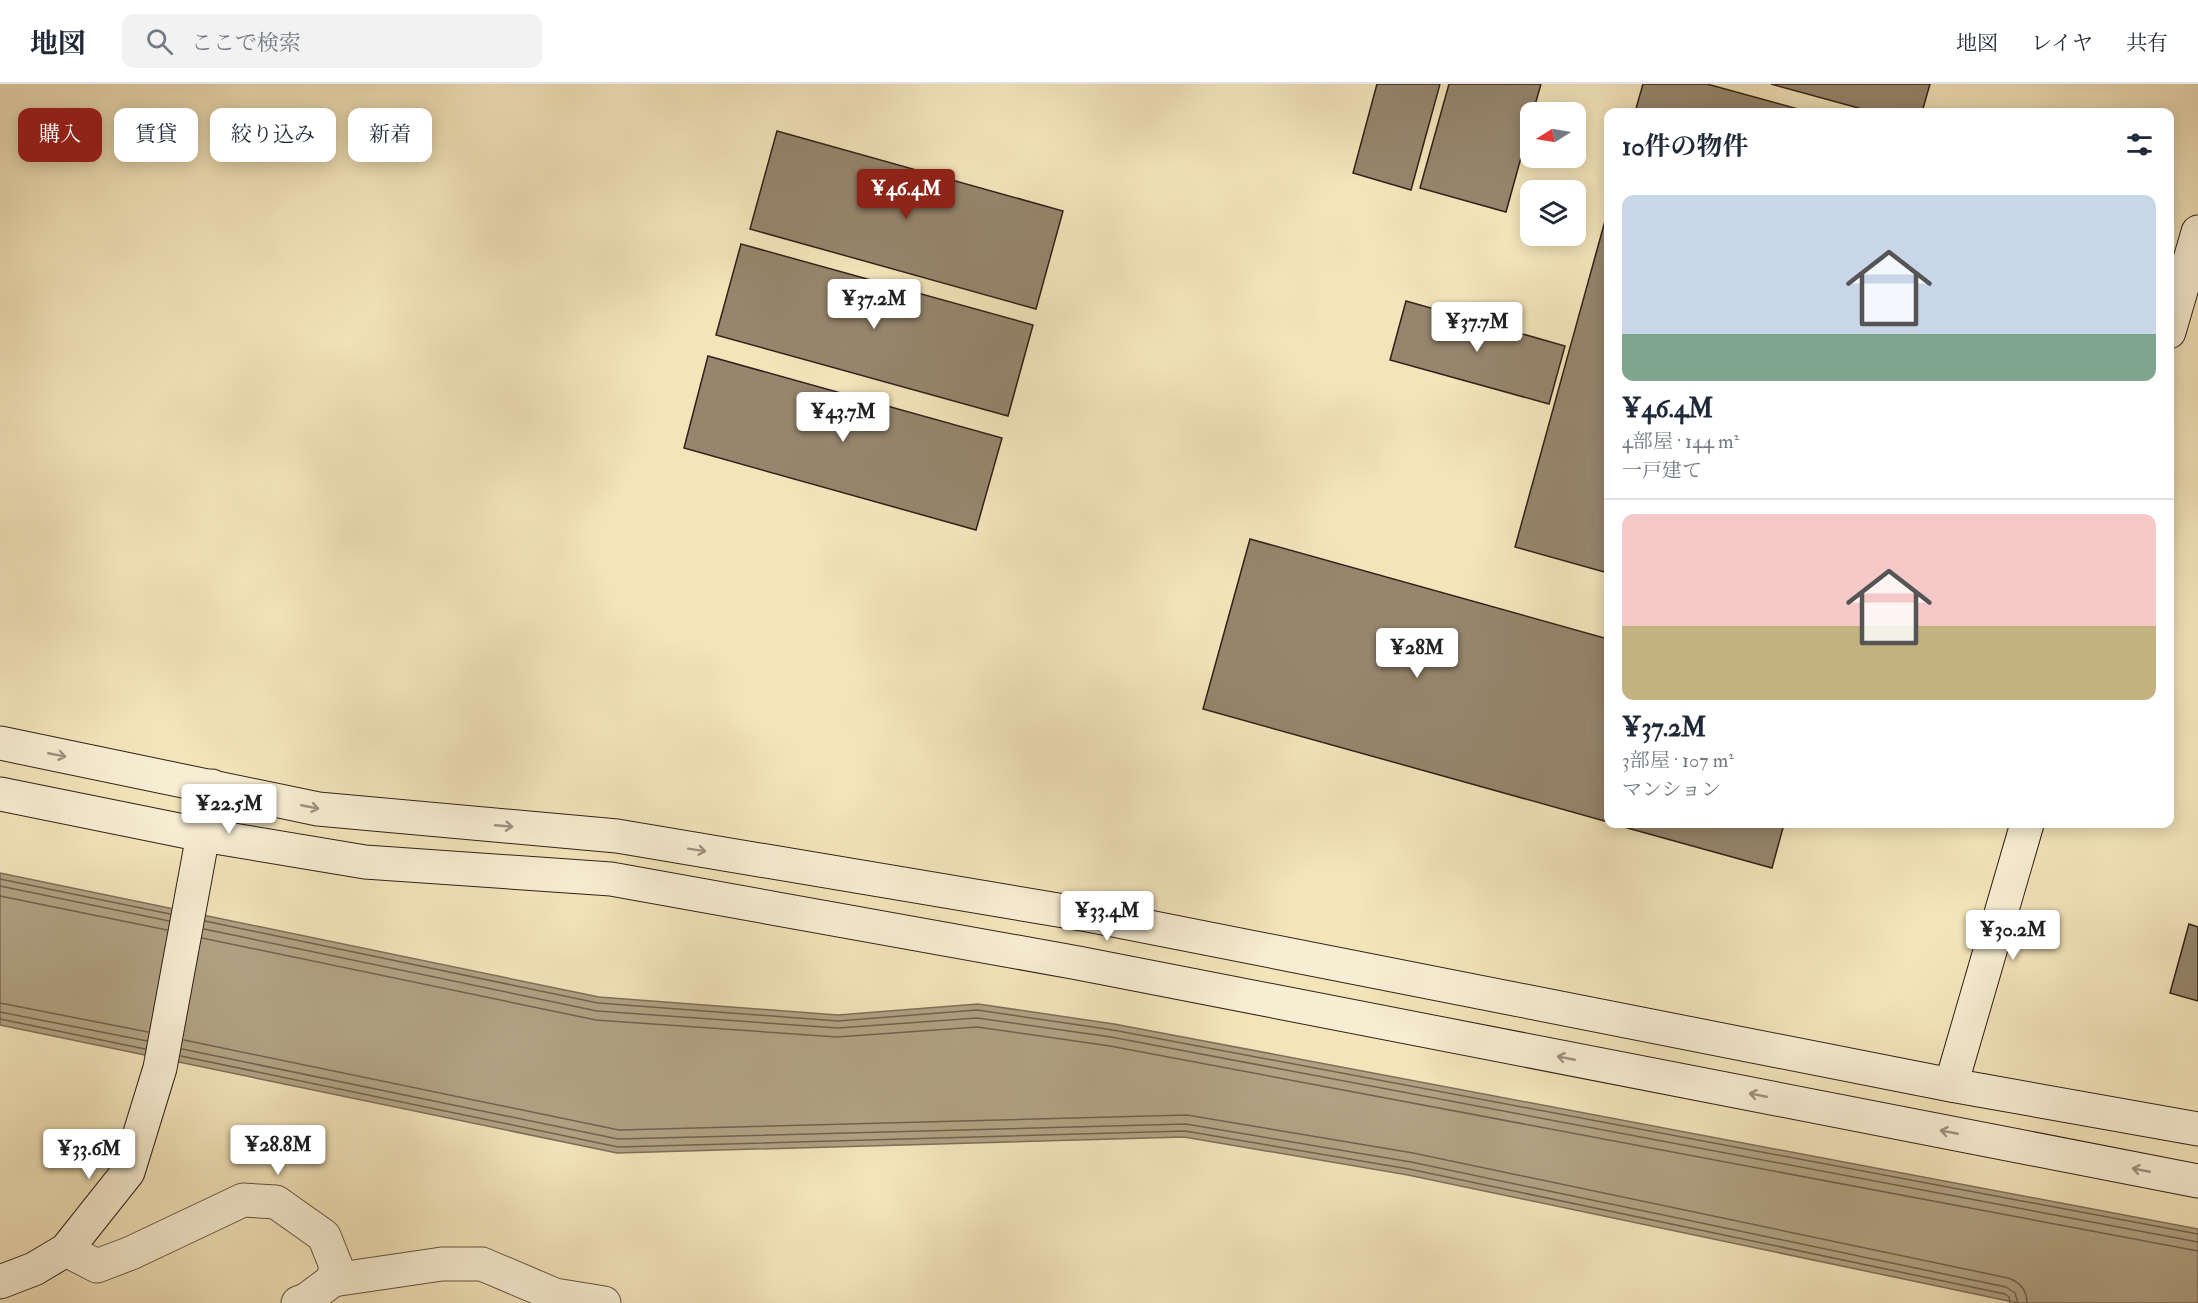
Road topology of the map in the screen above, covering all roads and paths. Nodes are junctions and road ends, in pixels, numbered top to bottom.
1 (2198, 232) edge
2 (2174, 315) edge
3 (0, 743) edge
4 (212, 786) junction
5 (0, 794) edge
6 (2025, 828) edge
7 (203, 835) junction
8 (1951, 1085) junction
9 (2198, 1130) edge
10 (2198, 1181) edge
11 (66, 1250) junction
12 (333, 1280) junction
13 (0, 1282) edge
14 (298, 1303) edge
15 (604, 1303) edge

1 - 2 street
3 -> 4 street
4 - 7 street
4 -> 8 street
5 - 7 street
6 - 8 street
10 -> 7 street
7 - 11 street
8 - 9 street
11 - 12 street
11 - 13 street
12 - 14 street
12 - 15 street

